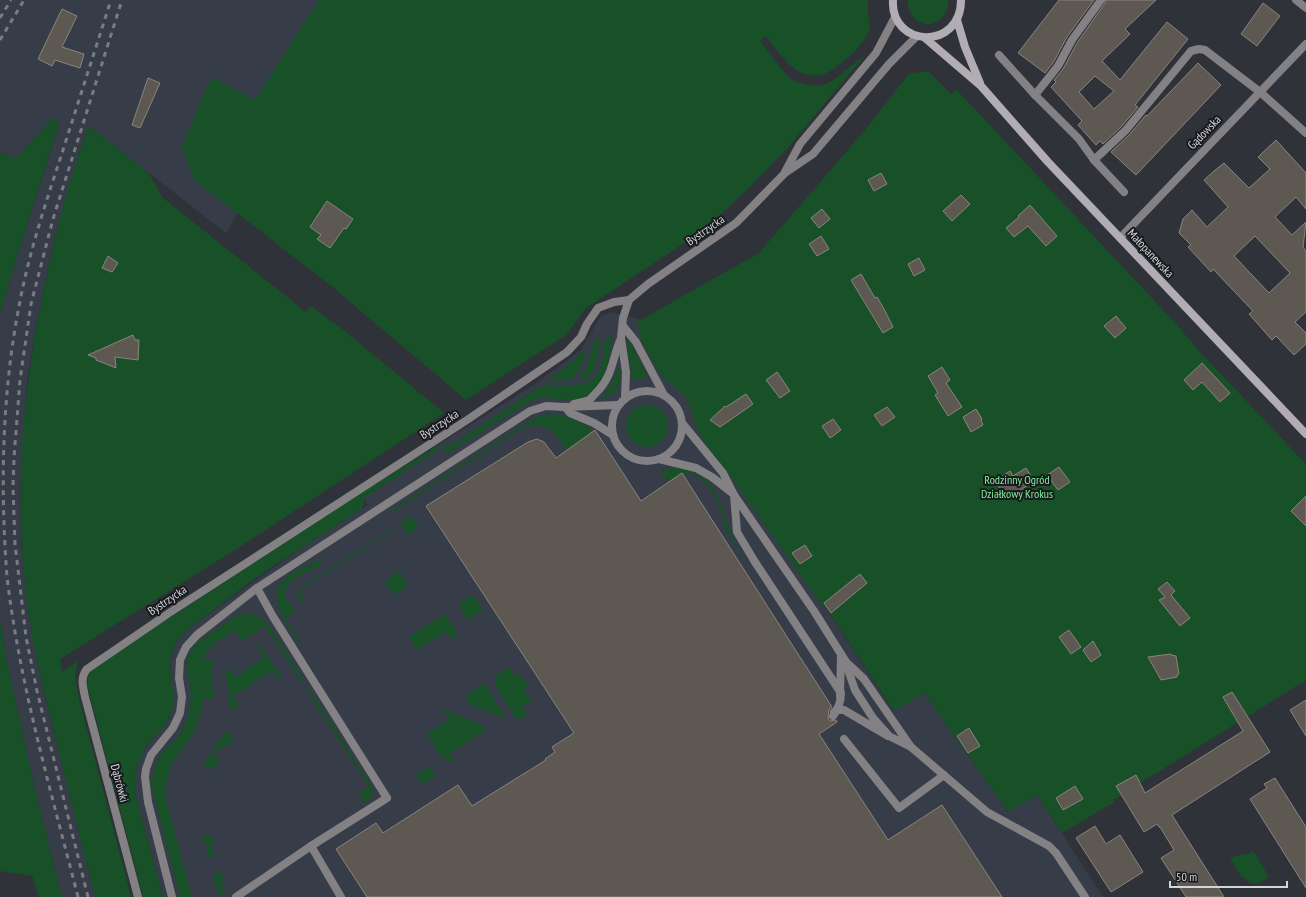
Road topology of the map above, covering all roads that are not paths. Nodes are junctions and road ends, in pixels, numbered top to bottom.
1 (893, 0) edge
2 (961, 0) edge
3 (1101, 0) edge
4 (1296, 0) edge
5 (1306, 8) edge
6 (895, 17) junction
7 (957, 20) junction
8 (921, 37) junction
9 (1306, 44) edge
10 (999, 55) dead end
11 (981, 86) junction
12 (1260, 92) junction
13 (1035, 95) junction
14 (1306, 133) edge
15 (1094, 160) junction
16 (785, 173) junction
17 (1124, 192) dead end
18 (1120, 238) junction
19 (629, 300) junction
20 (623, 326) junction
21 (620, 338) junction
22 (662, 394) junction
23 (625, 398) junction
24 (618, 405) junction
25 (565, 407) junction
26 (683, 424) junction
27 (1306, 434) edge
28 (613, 435) junction
29 (660, 459) junction
30 (734, 495) junction
31 (257, 588) junction
32 (844, 659) junction
33 (83, 674) joint
34 (834, 714) junction
35 (889, 736) junction
36 (844, 739) dead end
37 (911, 747) junction
38 (944, 775) junction
39 (311, 846) junction
40 (138, 897) edge
41 (172, 897) edge
42 (236, 897) edge
43 (341, 897) edge
44 (1085, 897) edge

1 - 6 street
2 - 7 street
3 - 13 street
4 - 5 street
6 - 8 street, Małopanewska
6 - 16 street, Bystrzycka
7 - 8 street
7 - 11 street, Małopanewska
8 - 11 street, Małopanewska
8 - 16 street, Bystrzycka
9 - 12 street, Gądowska
10 - 13 street
11 - 18 street, Małopanewska
12 - 14 street
12 - 15 street
12 - 18 street, Gądowska
13 - 15 street
15 - 17 street
16 - 19 street, Bystrzycka
18 - 27 street, Małopanewska
19 - 20 street
19 - 33 street, Bystrzycka
20 - 21 street
20 - 22 street
21 - 23 street
21 - 25 street
22 - 23 street
22 - 26 street
23 - 24 street
24 - 25 street
24 - 28 street
25 - 28 street
25 - 31 street
26 - 29 street
26 - 30 street
28 - 29 street
29 - 30 street
30 - 32 street
30 - 34 street, bridge
31 - 39 street
31 - 41 street
32 - 34 street
32 - 35 street
32 - 37 street
33 - 40 street, Dąbrówki
34 - 35 street
35 - 37 street
36 - 38 street
37 - 38 street
38 - 44 street
39 - 42 street
39 - 43 street

